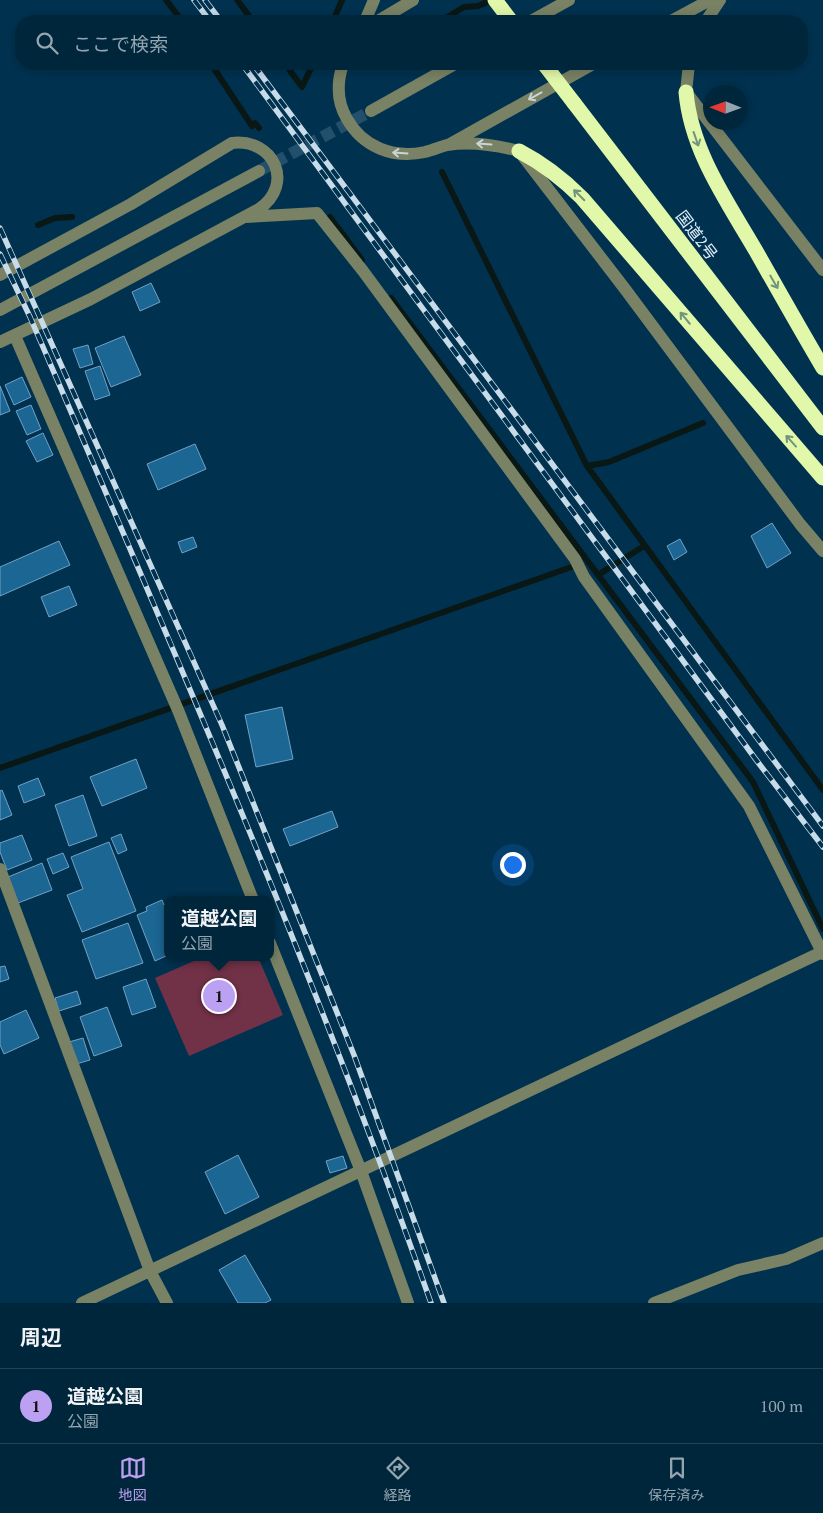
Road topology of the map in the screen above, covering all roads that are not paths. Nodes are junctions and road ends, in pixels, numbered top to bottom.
1 (374, 0) edge
2 (413, 0) edge
3 (495, 0) edge
4 (569, 0) edge
5 (710, 0) edge
6 (720, 0) edge
7 (367, 15) edge
8 (388, 15) edge
9 (507, 15) edge
10 (542, 15) edge
11 (682, 15) edge
12 (710, 15) edge
13 (342, 70) edge
14 (444, 70) edge
15 (549, 70) edge
16 (582, 70) edge
17 (688, 70) edge
18 (686, 92) junction
19 (371, 110) tunnel mouth
20 (448, 145) junction
21 (519, 151) junction
22 (259, 171) tunnel mouth
23 (245, 217) junction
24 (823, 270) edge
25 (0, 275) edge
26 (0, 310) edge
27 (15, 336) junction
28 (0, 342) edge
29 (823, 368) edge
30 (823, 428) edge
31 (823, 478) edge
32 (823, 551) edge
33 (0, 869) edge
34 (251, 896) edge
35 (274, 953) edge
36 (822, 953) edge
37 (361, 1171) junction
38 (823, 1243) edge
39 (150, 1271) junction
40 (82, 1303) edge
41 (167, 1303) edge
42 (408, 1303) edge
43 (654, 1303) edge

1 - 7 street
2 - 8 street
3 - 9 highway
4 - 10 street
5 - 11 street
6 - 12 street
20 -> 13 street
14 - 19 street
15 - 30 highway, 国道2号, bridge
16 -> 20 street
17 - 18 street
18 - 24 street
18 -> 29 highway
21 -> 20 street
31 -> 21 highway
21 - 32 street
22 - 26 street
23 - 25 street
23 - 27 street
23 - 36 street
27 - 28 street
27 - 34 street
33 - 39 street
35 - 37 street
36 - 37 street
37 - 39 street
37 - 42 street
38 - 43 street
39 - 40 street
39 - 41 street

